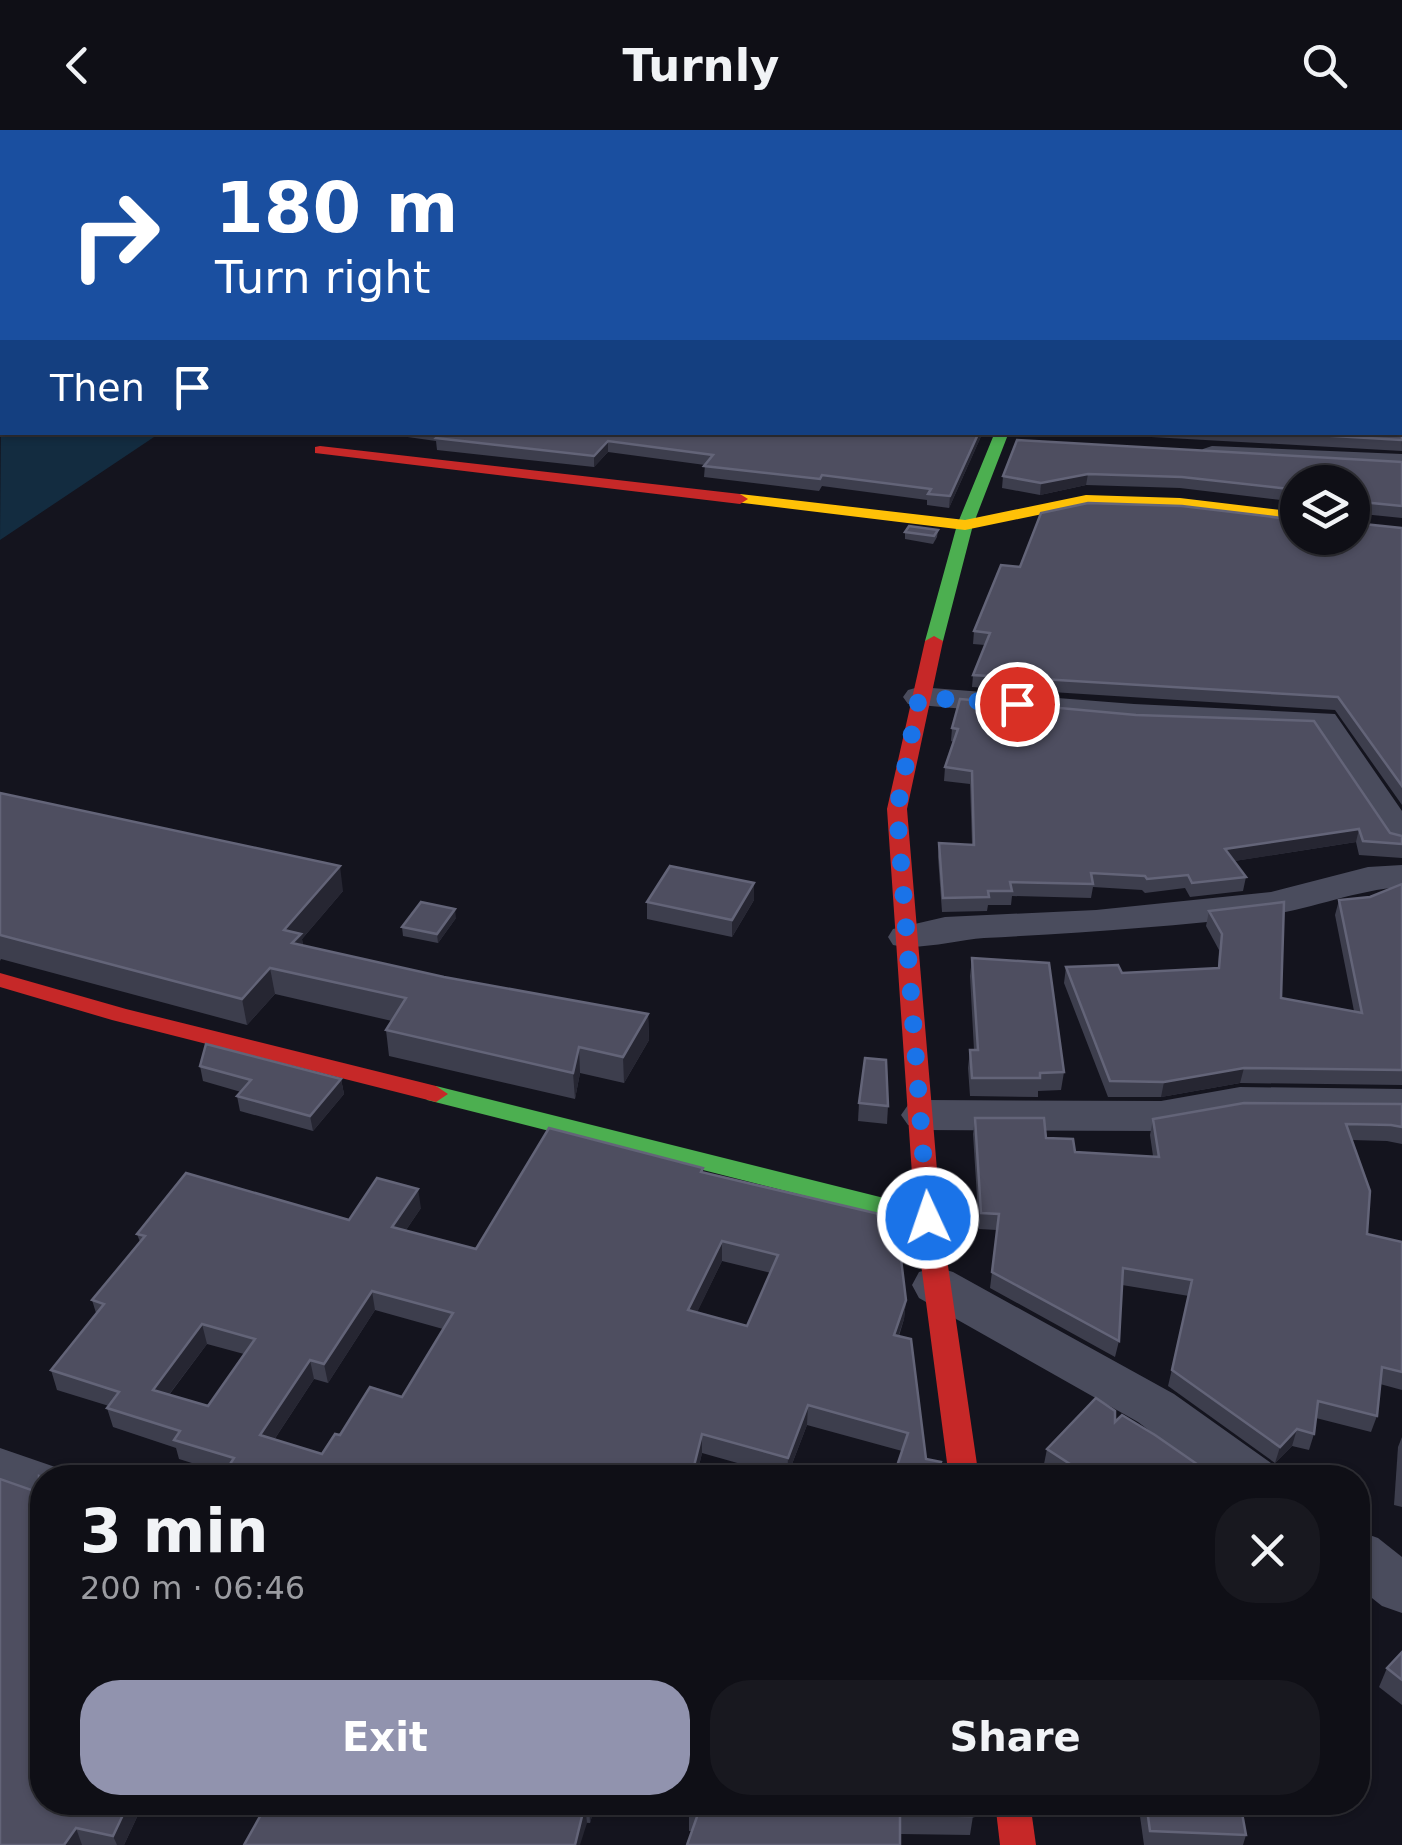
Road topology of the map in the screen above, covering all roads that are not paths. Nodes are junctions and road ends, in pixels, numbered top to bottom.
1 (1000, 437) edge
2 (1034, 443) edge
3 (320, 450) dead end
4 (1185, 452) edge
5 (1402, 462) edge
6 (1280, 515) edge
7 (965, 526) junction
8 (919, 697) junction
9 (1402, 837) edge
10 (1402, 876) edge
11 (907, 937) junction
12 (0, 980) edge
13 (1402, 1102) edge
14 (923, 1115) junction
15 (928, 1218) junction
16 (936, 1286) junction
17 (962, 1465) edge
18 (1234, 1465) edge
19 (0, 1470) edge
20 (30, 1481) edge
21 (1370, 1564) edge
22 (1402, 1589) edge
23 (1014, 1815) edge
24 (1018, 1845) edge

1 - 2 street
1 - 7 street
3 - 7 street
4 - 5 street
6 - 7 street
7 - 8 street
8 - 9 street
8 - 11 street
10 - 11 street
11 - 14 street
12 - 15 street
13 - 14 street
14 - 15 street
15 - 16 street
16 - 17 street
16 - 18 street
19 - 20 street
21 - 22 street
23 - 24 street

